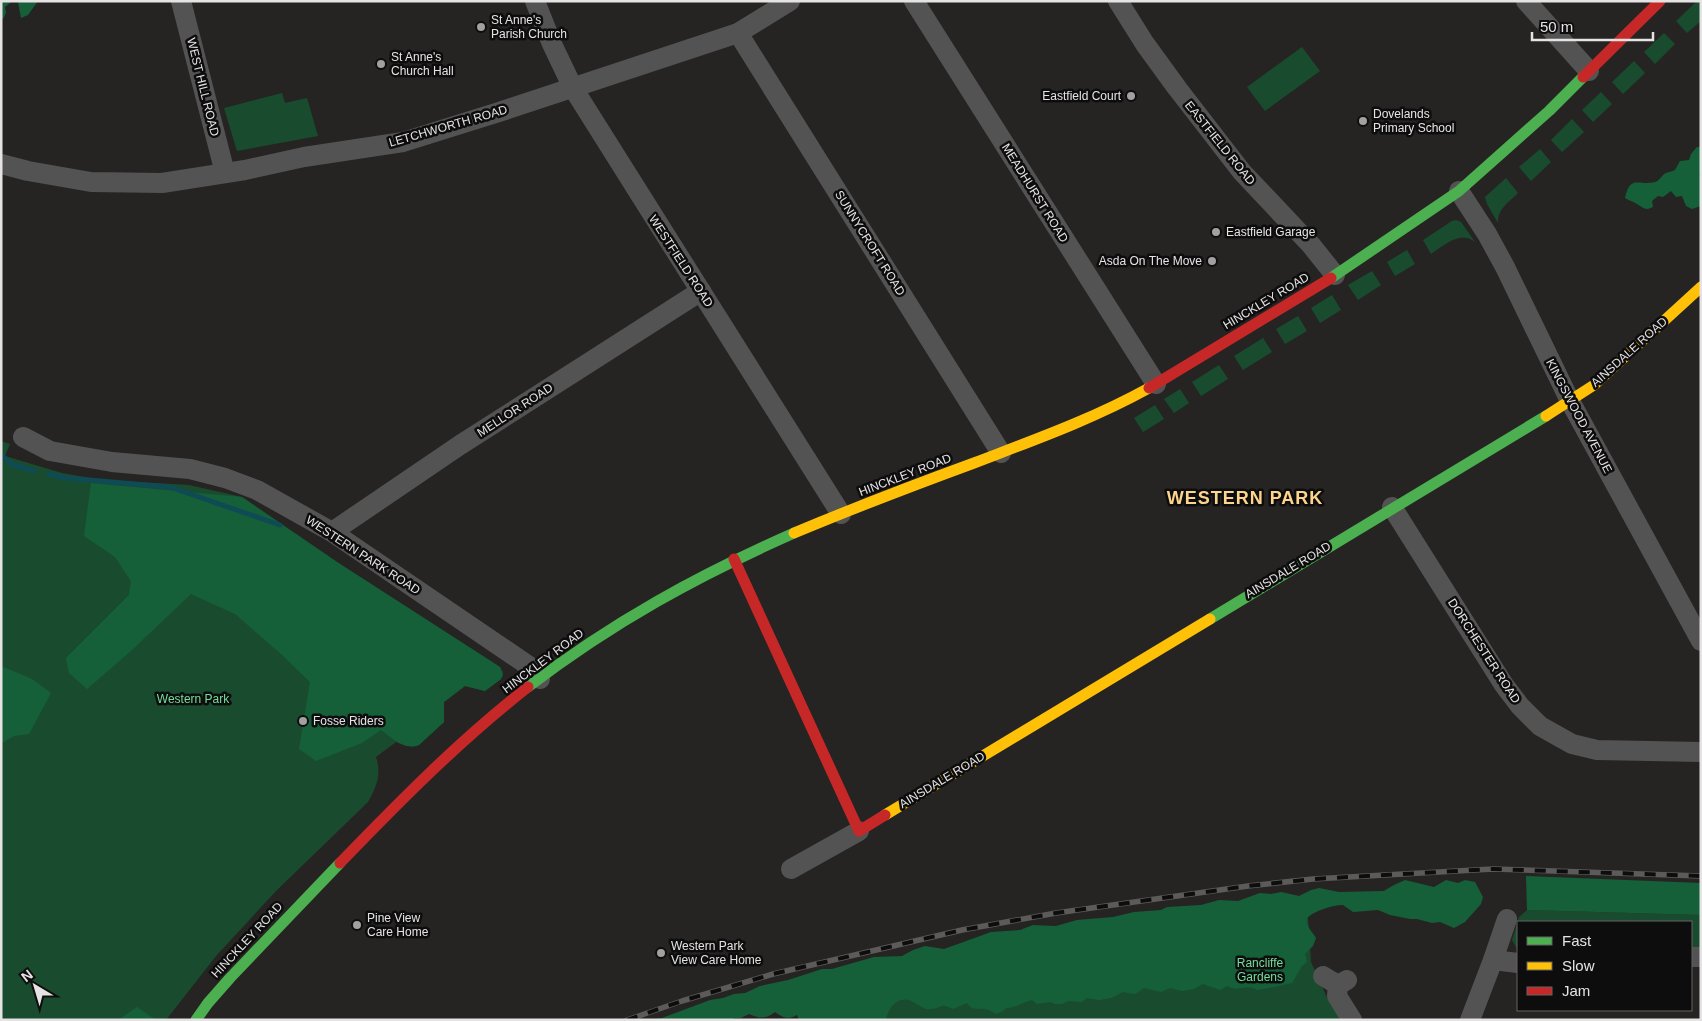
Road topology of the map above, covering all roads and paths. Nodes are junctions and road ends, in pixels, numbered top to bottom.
1 (181, 1) edge
2 (535, 1) edge
3 (790, 1) edge
4 (914, 1) edge
5 (1118, 1) edge
6 (1526, 1) edge
7 (1660, 1) edge
8 (738, 33) junction
9 (1589, 72) junction
10 (572, 88) junction
11 (1, 164) edge
12 (224, 173) junction
13 (1460, 191) junction
14 (1335, 275) junction
15 (1701, 287) edge
16 (701, 291) junction
17 (1156, 384) junction
18 (1570, 401) junction
19 (22, 437) dead end
20 (1001, 453) junction
21 (1392, 507) junction
22 (841, 514) junction
23 (332, 532) junction
24 (734, 559) junction
25 (1701, 641) edge
26 (540, 679) junction
27 (1701, 752) edge
28 (859, 831) junction
29 (791, 869) dead end
30 (1507, 919) dead end
31 (1493, 960) junction
32 (1517, 964) edge
33 (1336, 980) dead end
34 (196, 1020) edge
35 (1352, 1020) edge
36 (1470, 1020) edge

1 - 12 street, WEST HILL ROAD
2 - 10 street, WESTFIELD ROAD
3 - 8 street, LETCHWORTH ROAD
4 - 17 street, MEADHURST ROAD
5 - 14 street, EASTFIELD ROAD
6 - 9 street
7 - 9 main road, HINCKLEY ROAD
8 - 10 street, LETCHWORTH ROAD
8 - 20 street, SUNNYCROFT ROAD
9 - 13 main road, HINCKLEY ROAD
10 - 12 street, LETCHWORTH ROAD
10 - 16 street, WESTFIELD ROAD
11 - 12 street, LETCHWORTH ROAD
13 - 14 main road, HINCKLEY ROAD
13 - 18 street, KINGSWOOD AVENUE
14 - 17 main road, HINCKLEY ROAD
15 - 18 main road, AINSDALE ROAD
16 - 22 street, WESTFIELD ROAD
16 - 23 street, MELLOR ROAD
17 - 20 main road, HINCKLEY ROAD
18 - 21 main road, AINSDALE ROAD
18 - 25 street, KINGSWOOD AVENUE
19 - 23 street, WESTERN PARK ROAD
20 - 22 main road, HINCKLEY ROAD
21 - 27 street, DORCHESTER ROAD
21 - 28 main road, AINSDALE ROAD
22 - 24 main road, HINCKLEY ROAD
23 - 26 street, WESTERN PARK ROAD
24 - 26 main road, HINCKLEY ROAD
24 - 28 main road
26 - 34 main road, HINCKLEY ROAD
28 - 29 street, AINSDALE ROAD
30 - 31 street
31 - 32 street
31 - 36 street
33 - 35 street

